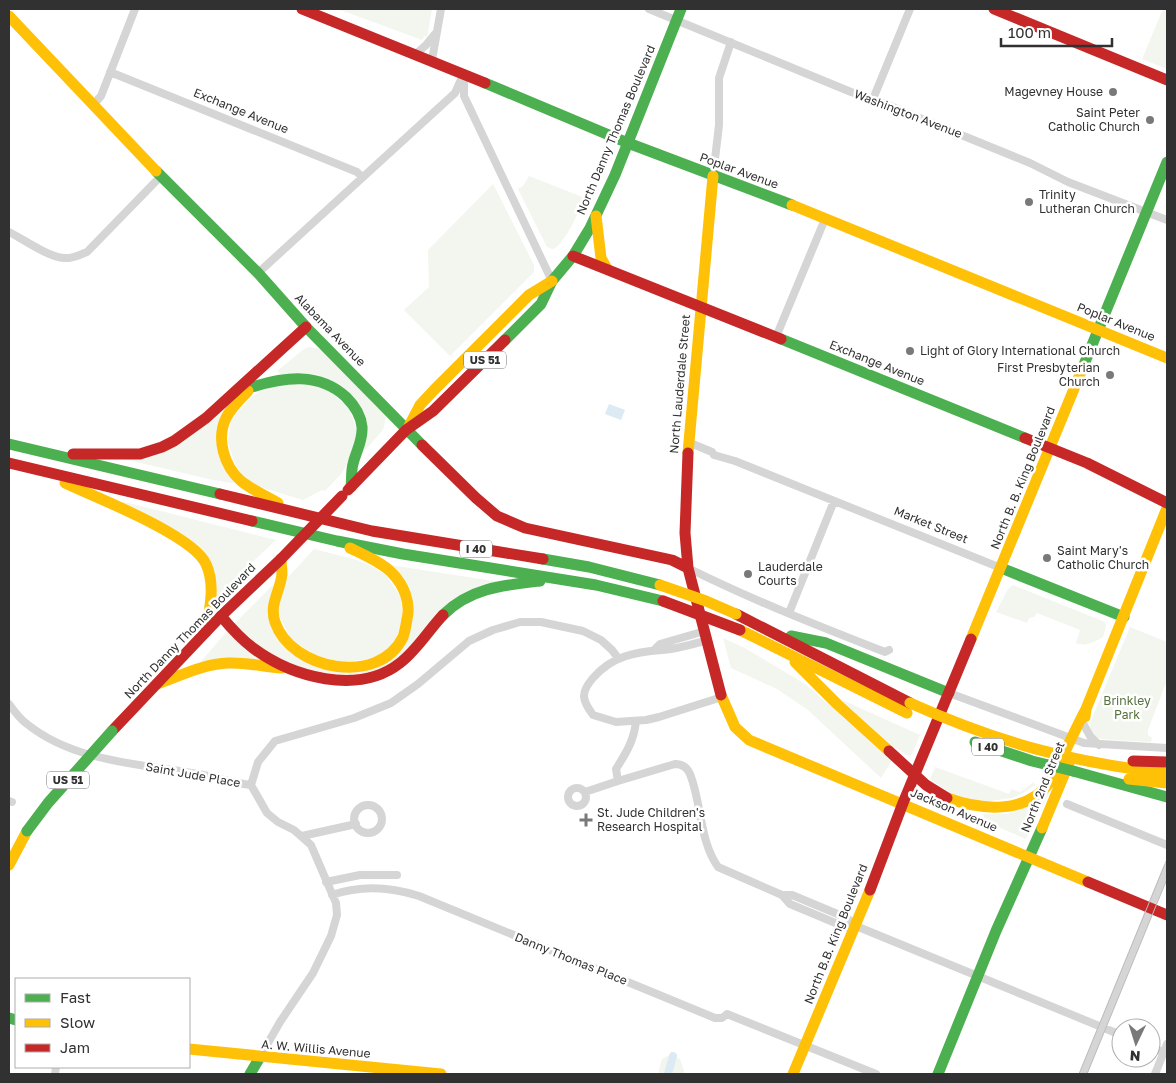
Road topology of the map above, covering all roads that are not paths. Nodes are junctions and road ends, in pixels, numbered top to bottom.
1 (135, 9) edge
2 (302, 9) edge
3 (441, 9) edge
4 (649, 9) edge
5 (681, 9) edge
6 (910, 9) edge
7 (994, 9) edge
8 (9, 16) edge
9 (677, 20) junction
10 (436, 33) junction
11 (731, 42) junction
12 (416, 54) junction
13 (432, 60) junction
14 (110, 72) junction
15 (464, 73) junction
16 (1167, 80) edge
17 (873, 99) junction
18 (94, 104) junction
19 (628, 143) junction
20 (1167, 162) edge
21 (161, 176) junction
22 (713, 176) junction
23 (362, 177) junction
24 (1147, 212) junction
25 (596, 216) junction
26 (825, 219) junction
27 (1167, 220) edge
28 (9, 232) edge
29 (573, 256) junction
30 (607, 269) junction
31 (258, 273) junction
32 (552, 281) junction
33 (701, 306) junction
34 (309, 330) junction
35 (1098, 330) junction
36 (776, 337) junction
37 (1167, 358) edge
38 (252, 387) junction
39 (406, 430) junction
40 (688, 442) junction
41 (9, 444) edge
42 (1050, 448) junction
43 (56, 455) junction
44 (9, 463) edge
45 (41, 471) junction
46 (351, 487) junction
47 (834, 501) junction
48 (1167, 503) edge
49 (1167, 508) edge
50 (292, 512) junction
51 (337, 541) junction
52 (281, 559) junction
53 (688, 568) junction
54 (1001, 568) junction
55 (564, 579) junction
56 (789, 613) junction
57 (221, 616) junction
58 (1124, 617) junction
59 (206, 632) junction
60 (773, 632) junction
61 (706, 636) junction
62 (889, 650) dead end
63 (786, 652) junction
64 (618, 658) junction
65 (288, 668) junction
66 (157, 684) junction
67 (949, 693) junction
68 (722, 697) junction
69 (9, 704) edge
70 (908, 708) junction
71 (1086, 709) junction
72 (636, 721) junction
73 (734, 724) joint
74 (1084, 725) junction
75 (942, 729) dead end
76 (960, 736) dead end
77 (1074, 740) junction
78 (1099, 745) junction
79 (1167, 748) edge
80 (1066, 758) junction
81 (1167, 762) edge
82 (1073, 771) junction
83 (1167, 773) edge
84 (618, 781) junction
85 (1167, 783) edge
86 (251, 785) junction
87 (585, 792) dead end
88 (1167, 797) edge
89 (903, 804) junction
90 (1067, 804) dead end
91 (356, 824) dead end
92 (302, 836) junction
93 (1167, 846) edge
94 (1028, 858) junction
95 (9, 865) edge
96 (1167, 868) edge
97 (397, 875) dead end
98 (326, 882) junction
99 (332, 895) junction
100 (1151, 908) junction
101 (1167, 915) edge
102 (856, 926) junction
103 (977, 976) junction
104 (1102, 1028) junction
105 (1111, 1031) edge
106 (805, 1046) junction
107 (190, 1049) edge
108 (1166, 1050) edge
109 (260, 1057) junction
110 (369, 1071) edge
111 (250, 1074) edge
112 (442, 1074) edge
113 (793, 1074) edge
114 (876, 1074) edge
115 (938, 1074) edge
116 (1083, 1074) edge
117 (1155, 1074) edge

1 - 14 street
2 - 12 main road, Poplar Avenue
3 - 10 street
4 - 9 street, Washington Avenue
5 - 9 main road, North Danny Thomas Boulevard / US 51
6 - 17 street
7 - 16 main road
8 - 18 main road, Alabama Avenue
9 - 11 street, Washington Avenue
9 - 19 main road, North Danny Thomas Boulevard / US 51
10 - 12 street
10 - 13 street
11 - 17 street, Washington Avenue
11 - 22 street, North Lauderdale Street
12 - 13 main road, Poplar Avenue
13 - 15 main road, Poplar Avenue
14 - 18 street
14 - 23 street, Exchange Avenue
15 - 19 main road, Poplar Avenue
15 - 23 street
15 - 32 street
17 - 24 street, Washington Avenue
18 - 21 main road, Alabama Avenue
19 - 22 main road, Poplar Avenue
19 - 25 main road, North Danny Thomas Boulevard / US 51
20 - 24 main road, North B. B. King Boulevard
21 - 28 street
21 - 31 main road, Alabama Avenue
22 - 26 main road, Poplar Avenue
22 - 33 main road, North Lauderdale Street
23 - 31 street
24 - 27 street, Washington Avenue
24 - 35 main road, North B. B. King Boulevard
25 - 29 main road, North Danny Thomas Boulevard / US 51
25 - 30 main road
26 - 35 main road, Poplar Avenue
26 - 36 street
29 - 30 main road, Exchange Avenue
29 - 32 main road, North Danny Thomas Boulevard / US 51
30 - 33 main road, Exchange Avenue
31 - 34 main road, Alabama Avenue
32 - 39 main road, North Danny Thomas Boulevard / US 51
33 - 36 main road, Exchange Avenue
33 - 40 main road, North Lauderdale Street
34 - 38 main road
34 - 39 main road, Alabama Avenue
34 - 43 main road
35 - 37 main road, Poplar Avenue
35 - 42 main road, North B. B. King Boulevard
36 - 42 main road, Exchange Avenue
38 - 46 main road
38 - 50 main road
39 - 46 main road, North Danny Thomas Boulevard / US 51
39 - 53 main road, Alabama Avenue
40 - 47 street, Market Street
40 - 53 main road, North Lauderdale Street
41 - 43 main road, I 40
42 - 48 main road, Exchange Avenue
42 - 54 main road, North B. B. King Boulevard
43 - 50 main road, I 40
44 - 45 main road, I 40
45 - 51 main road, I 40
45 - 59 main road
46 - 52 main road, North Danny Thomas Boulevard / US 51, bridge
47 - 54 street, Market Street
47 - 56 street
49 - 58 main road, North 2nd Street
50 - 60 main road, I 40, bridge
51 - 52 main road
51 - 55 main road, I 40
52 - 57 main road, North Danny Thomas Boulevard / US 51
53 - 56 street
53 - 61 main road, North Lauderdale Street
54 - 58 main road, Market Street
54 - 67 main road, North B. B. King Boulevard
55 - 63 main road, I 40, bridge
55 - 65 main road
56 - 62 street
57 - 59 main road, North Danny Thomas Boulevard / US 51
57 - 65 main road
58 - 71 main road, North 2nd Street
59 - 66 main road, North Danny Thomas Boulevard / US 51
60 - 67 main road
60 - 70 main road, I 40
61 - 64 street
61 - 68 main road, North Lauderdale Street
63 - 70 main road, I 40
63 - 77 main road, bridge
64 - 72 street
64 - 86 street
65 - 66 main road
66 - 95 main road, North Danny Thomas Boulevard / US 51, bridge
67 - 77 street
67 - 89 main road, North B. B. King Boulevard
68 - 72 street
68 - 73 main road, North Lauderdale Street
69 - 86 street, Saint Jude Place
70 - 75 main road, I 40
70 - 80 main road, I 40, bridge
71 - 74 main road, North 2nd Street
71 - 77 main road
72 - 84 street
73 - 89 main road, Jackson Avenue
74 - 77 main road, North 2nd Street
74 - 78 street
76 - 82 main road, I 40, bridge
77 - 78 street
77 - 94 main road, North 2nd Street
78 - 79 street
80 - 81 main road, bridge
80 - 83 main road, I 40, bridge
82 - 85 main road, I 40
82 - 88 main road
84 - 87 street
84 - 102 street
86 - 92 street, Saint Jude Place
89 - 94 main road, Jackson Avenue
89 - 102 main road, North B.B. King Boulevard
90 - 93 street
91 - 92 street
92 - 98 street, Saint Jude Place
94 - 100 main road, Jackson Avenue
94 - 103 main road, North 2nd Street
96 - 100 street
97 - 98 street
98 - 99 street, Saint Jude Place
99 - 106 street, Danny Thomas Place
99 - 109 street, Saint Jude Place
100 - 101 main road, Jackson Avenue
100 - 104 street
102 - 103 street
102 - 106 main road, North B.B. King Boulevard
103 - 104 street
103 - 115 main road, North 2nd Street
104 - 105 street
104 - 116 street
106 - 113 main road, North B.B. King Boulevard
106 - 114 street, Danny Thomas Place
107 - 109 main road, A. W. Willis Avenue
108 - 117 street
109 - 110 main road, A. W. Willis Avenue
109 - 111 main road
110 - 112 main road, A. W. Willis Avenue

